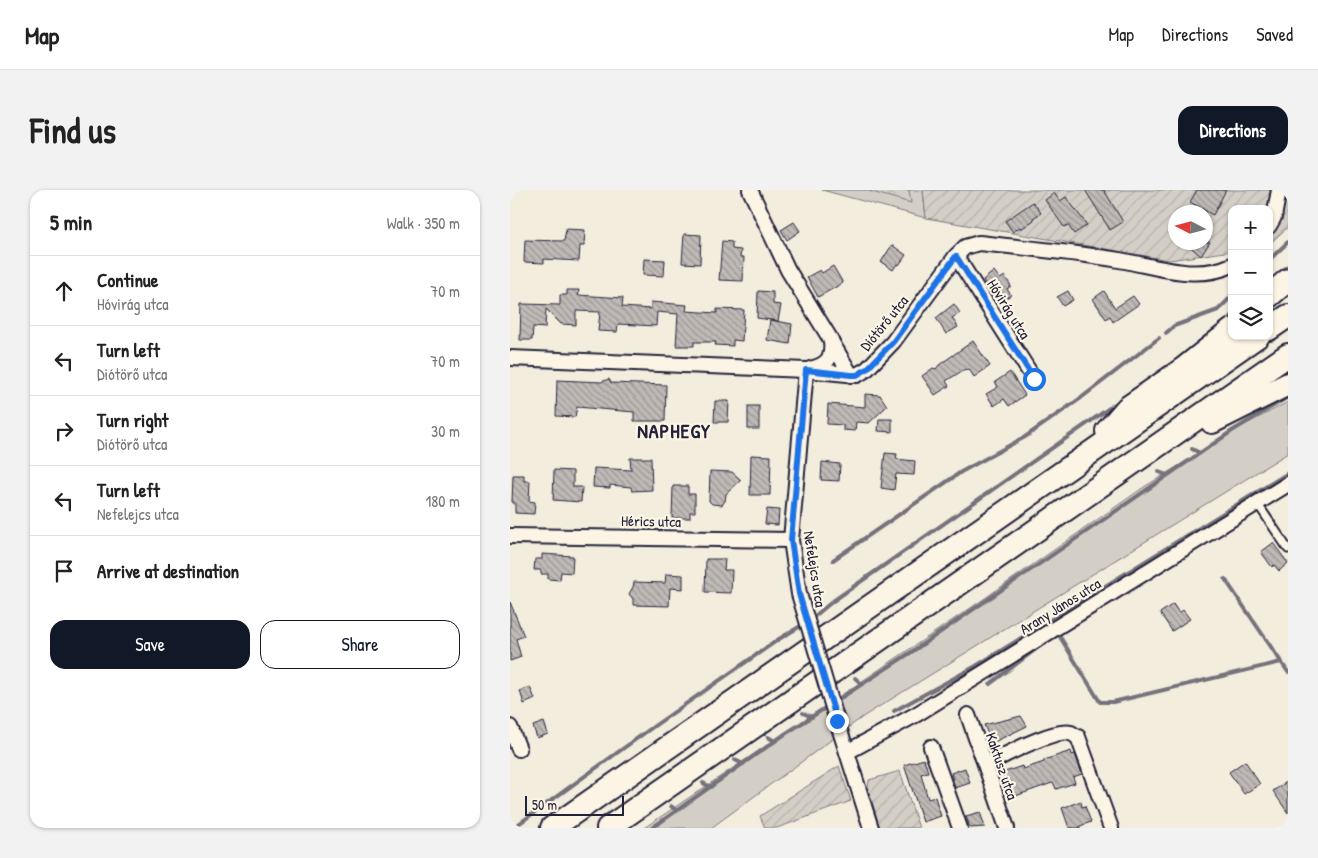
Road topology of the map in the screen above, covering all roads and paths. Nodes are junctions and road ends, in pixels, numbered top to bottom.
1 (750, 190) edge
2 (1279, 190) edge
3 (1273, 219) edge
4 (956, 256) junction
5 (1228, 267) edge
6 (1288, 280) edge
7 (1270, 295) edge
8 (1288, 316) edge
9 (1273, 326) edge
10 (1228, 333) edge
11 (831, 340) junction
12 (1252, 340) edge
13 (1288, 355) edge
14 (510, 358) edge
15 (806, 370) junction
16 (851, 375) junction
17 (1034, 379) dead end
18 (1288, 384) edge
19 (1086, 457) junction
20 (1136, 461) junction
21 (1288, 484) edge
22 (1257, 503) junction
23 (510, 536) edge
24 (791, 540) junction
25 (1288, 549) edge
26 (968, 715) dead end
27 (510, 727) edge
28 (931, 747) dead end
29 (519, 749) dead end
30 (847, 752) junction
31 (995, 760) dead end
32 (552, 828) edge
33 (608, 828) edge
34 (871, 828) edge
35 (960, 828) edge
36 (1006, 828) edge
37 (1111, 828) edge

1 - 11 street
2 - 3 street
4 - 5 street, Diótörő utca
4 - 16 street, Diótörő utca
4 - 17 street, Hóvirág utca
6 - 7 highway
8 - 9 highway
10 - 19 highway
11 - 15 street
11 - 16 street
12 - 19 highway
13 - 20 highway
14 - 15 street
15 - 16 street
15 - 24 street, Nefelejcs utca
18 - 20 highway
19 - 32 highway
20 - 33 highway
21 - 22 street, Arany János utca
22 - 25 lane
22 - 30 street, Arany János utca
23 - 24 street, Hérics utca
24 - 30 street, Nefelejcs utca, bridge
26 - 36 street, Kaktusz utca
27 - 29 street
28 - 35 street
30 - 34 street, Nefelejcs utca
31 - 37 street

